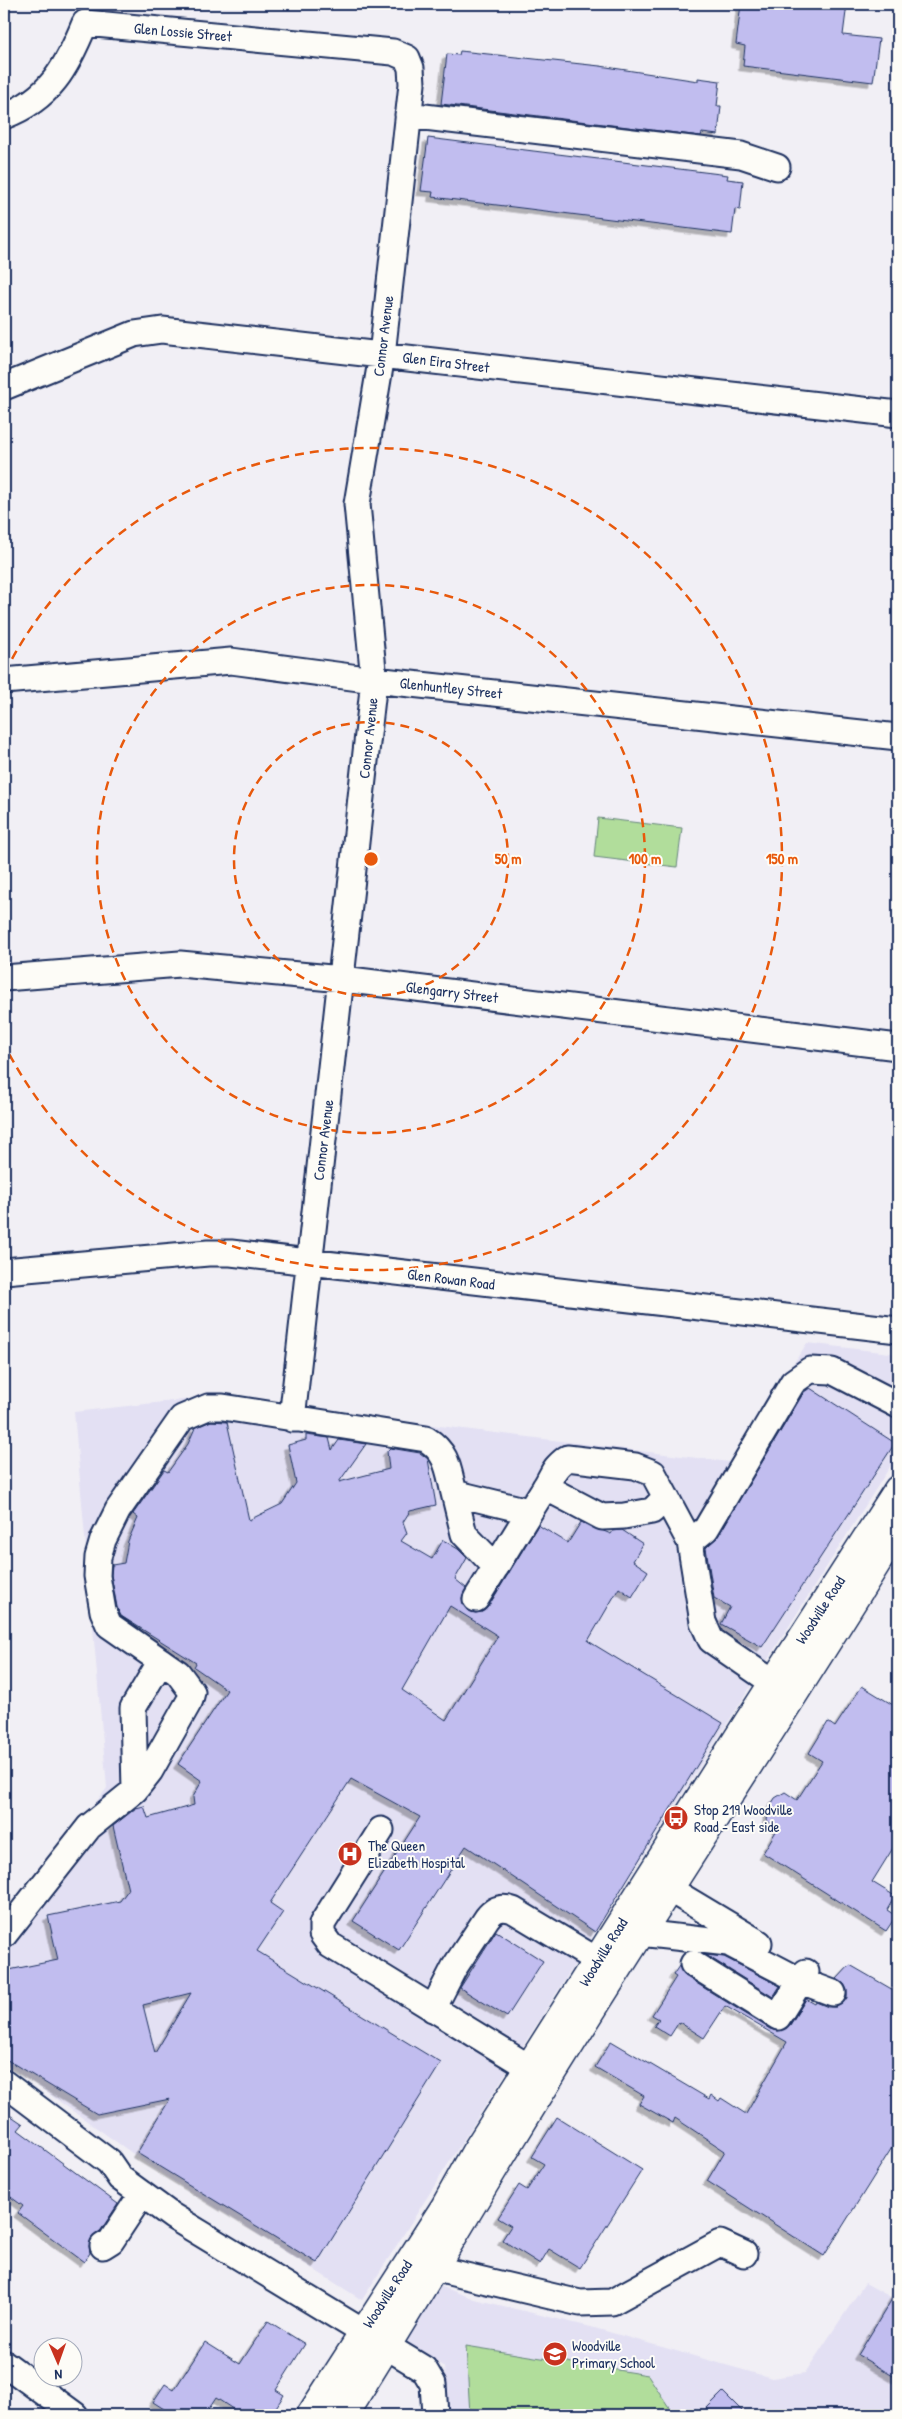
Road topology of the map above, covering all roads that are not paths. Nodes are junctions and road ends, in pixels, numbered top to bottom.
1 (86, 14) edge
2 (407, 58) joint
3 (408, 115) junction
4 (4, 116) edge
5 (778, 167) dead end
6 (382, 355) junction
7 (4, 387) edge
8 (898, 414) edge
9 (374, 680) junction
10 (4, 681) edge
11 (898, 737) edge
12 (4, 978) edge
13 (342, 979) junction
14 (898, 1047) edge
15 (309, 1263) junction
16 (4, 1272) edge
17 (898, 1330) edge
18 (898, 1405) edge
19 (292, 1419) junction
20 (545, 1488) junction
21 (898, 1490) edge
22 (454, 1493) junction
23 (666, 1497) junction
24 (528, 1511) junction
25 (898, 1528) edge
26 (690, 1542) junction
27 (496, 1567) junction
28 (476, 1598) dead end
29 (162, 1661) junction
30 (783, 1689) junction
31 (135, 1790) junction
32 (381, 1830) dead end
33 (669, 1889) junction
34 (640, 1933) junction
35 (4, 1935) edge
36 (598, 1961) junction
37 (693, 1964) dead end
38 (804, 1977) junction
39 (433, 2009) junction
40 (537, 2077) junction
41 (4, 2083) edge
42 (142, 2194) junction
43 (104, 2246) dead end
44 (744, 2254) dead end
45 (432, 2268) junction
46 (362, 2332) junction
47 (387, 2347) junction
48 (4, 2363) edge
49 (74, 2415) edge
50 (311, 2415) edge
51 (343, 2415) edge
52 (436, 2415) edge

1 - 2 street, Glen Lossie Street
1 - 4 street, Glen Lossie Street
2 - 3 street, Connor Avenue
3 - 5 street
3 - 6 street, Connor Avenue
6 - 7 street, Glen Eira Street
6 - 8 street, Glen Eira Street
6 - 9 street, Connor Avenue
9 - 10 street, Glenhuntley Street
9 - 11 street, Glenhuntley Street
9 - 13 street, Connor Avenue
12 - 13 street, Glengarry Street
13 - 14 street, Glengarry Street
13 - 15 street, Connor Avenue
15 - 16 street, Glen Rowan Road
15 - 17 street, Glen Rowan Road
15 - 19 street, Connor Avenue
18 - 26 street
19 - 22 street
19 - 29 street
20 - 23 street
20 - 23 street
20 - 24 street
21 - 30 main road, Woodville Road
22 - 24 street
22 - 27 street
23 - 26 street
24 - 27 street
25 - 30 main road, Woodville Road
26 - 30 street
27 - 28 street
29 - 31 street
29 - 31 street
30 - 33 main road, Woodville Road
30 - 36 main road, Woodville Road
31 - 35 street
32 - 39 street
33 - 34 main road, Woodville Road
33 - 38 street
34 - 38 street
34 - 40 main road, Woodville Road
36 - 39 street
36 - 40 main road, Woodville Road
37 - 38 street
39 - 40 street
40 - 45 main road, Woodville Road
40 - 46 main road, Woodville Road
41 - 42 street
42 - 43 street
42 - 46 street
44 - 45 street
45 - 47 main road, Woodville Road
46 - 47 street
46 - 50 main road, Woodville Road
47 - 51 main road, Woodville Road
47 - 52 street
48 - 49 street

